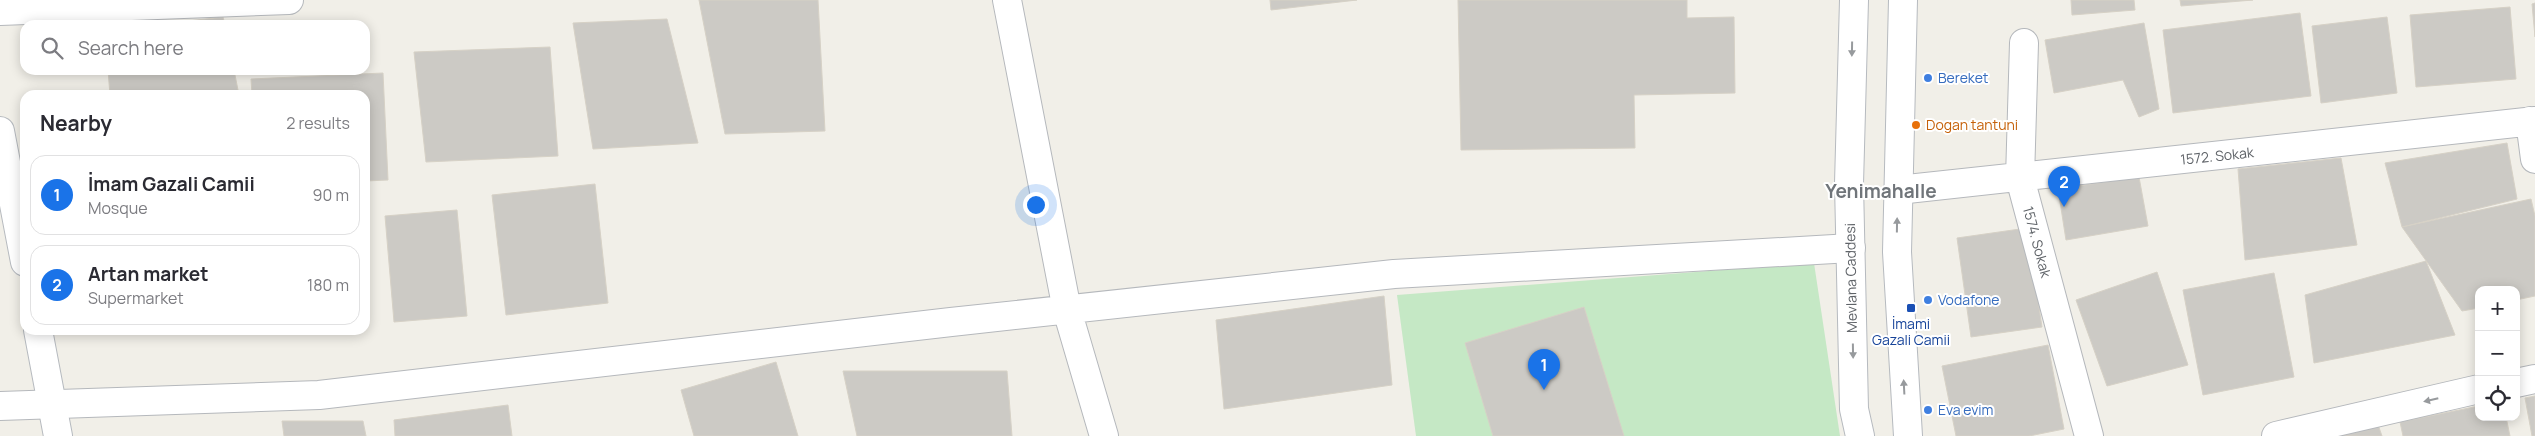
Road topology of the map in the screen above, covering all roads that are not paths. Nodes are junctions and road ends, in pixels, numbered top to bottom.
1 (289, 0) edge
2 (1007, 0) edge
3 (1854, 0) edge
4 (1903, 0) edge
5 (0, 11) edge
6 (2024, 43) dead end
7 (2532, 121) edge
8 (0, 131) edge
9 (2535, 159) edge
10 (2020, 178) junction
11 (1898, 190) junction
12 (20, 236) edge
13 (1851, 248) junction
14 (1067, 310) junction
15 (39, 335) edge
16 (2535, 380) edge
17 (2520, 382) edge
18 (2475, 390) edge
19 (52, 402) junction
20 (0, 406) edge
21 (58, 436) edge
22 (1104, 436) edge
23 (1860, 436) edge
24 (1908, 436) edge
25 (2089, 436) edge
26 (2276, 436) edge

1 - 5 street
2 - 14 street
3 -> 13 street, Mevlana Caddesi
4 - 11 street
6 - 10 street, 1574. Sokak
7 - 9 street
7 - 10 street, 1572. Sokak
8 - 12 street
10 - 11 street, 1572. Sokak
10 - 25 street, 1574. Sokak
24 -> 11 street
13 - 14 street
13 -> 23 street, Mevlana Caddesi
14 - 19 street
14 - 22 street
15 - 19 street
16 - 17 street
18 -> 26 street
19 - 20 street
19 - 21 street

